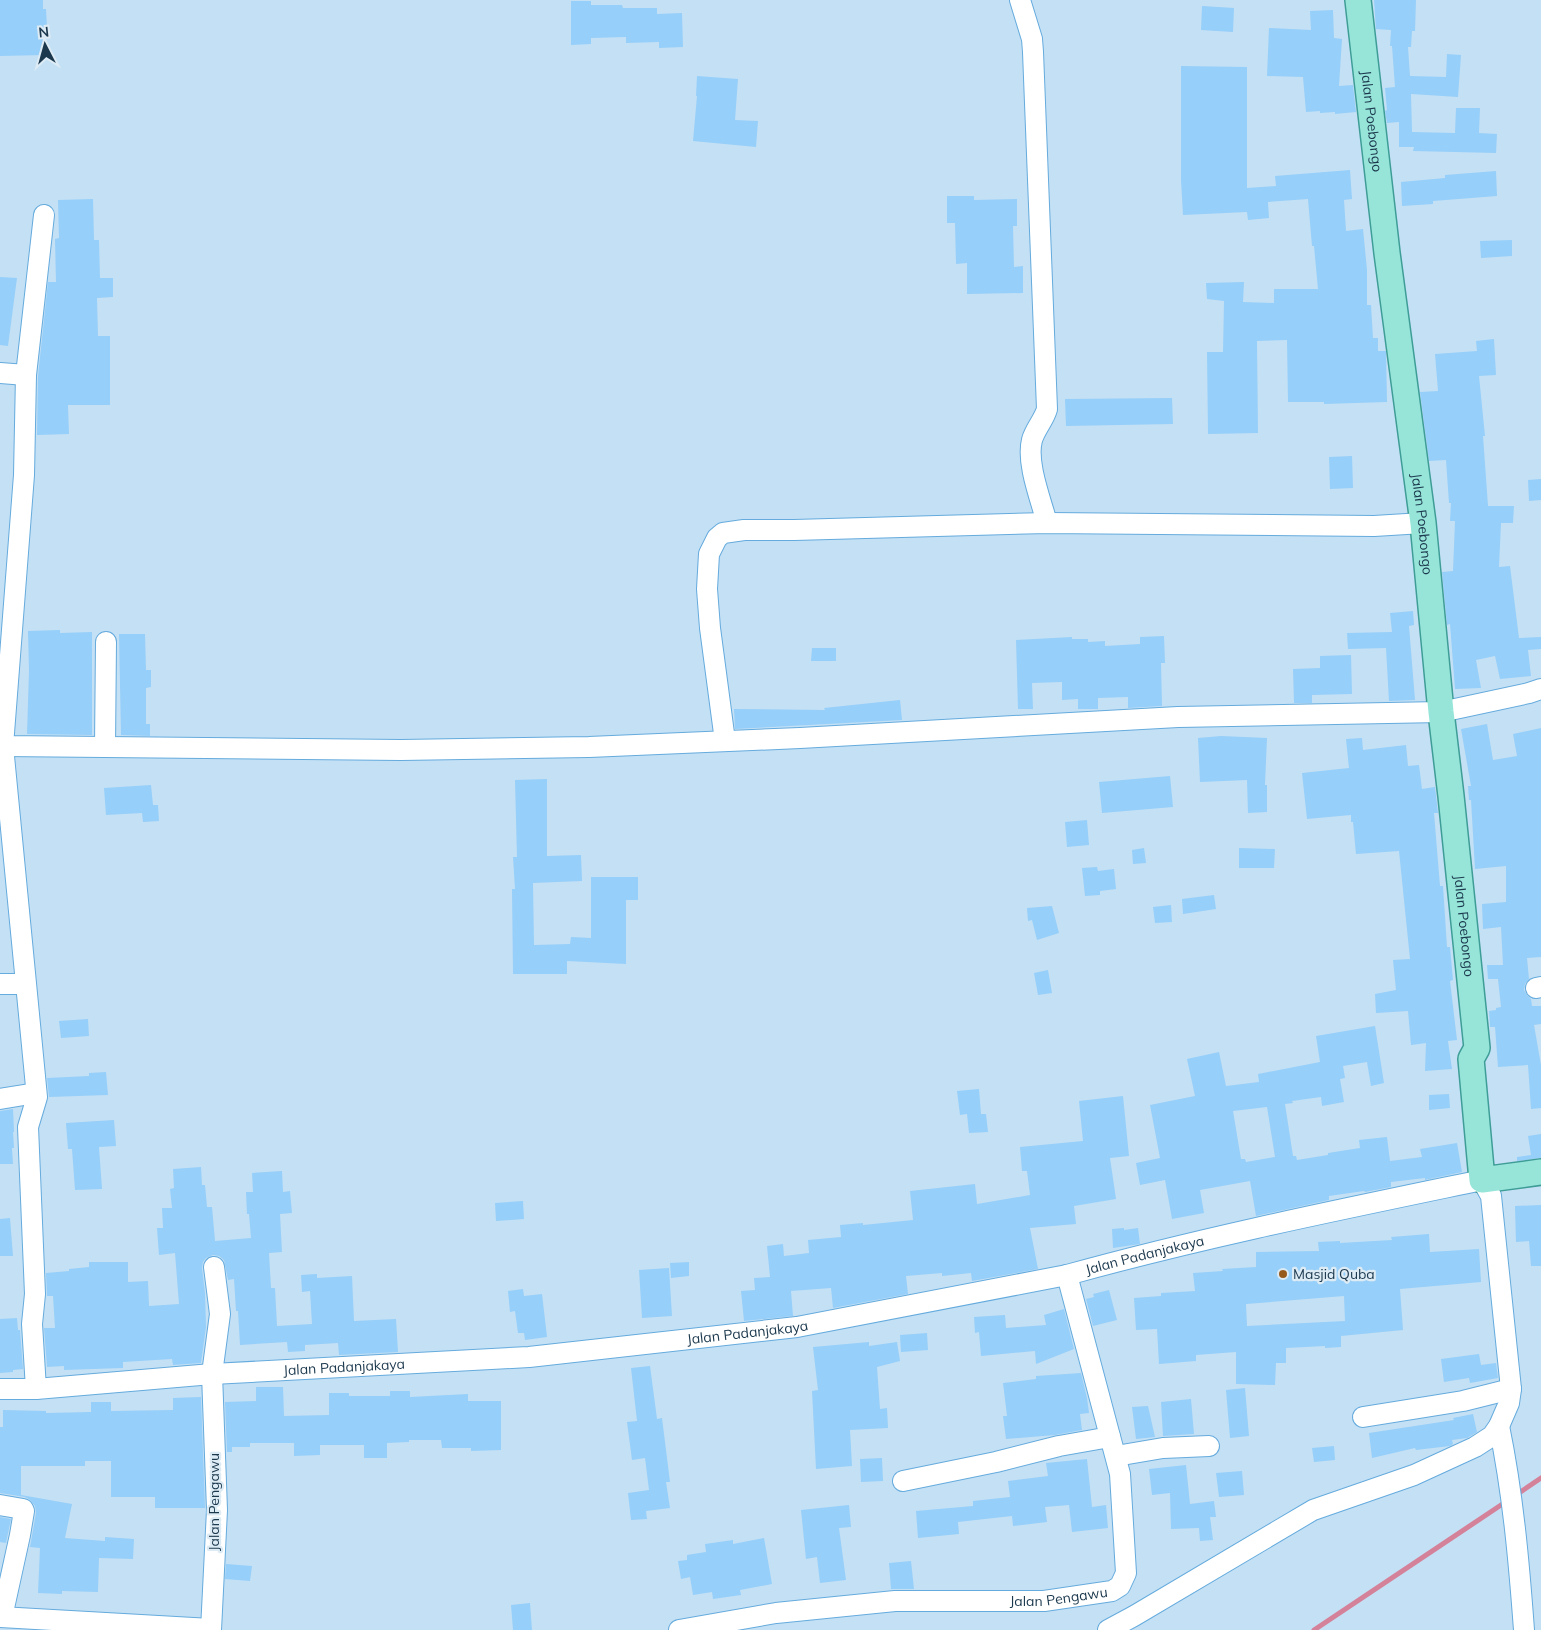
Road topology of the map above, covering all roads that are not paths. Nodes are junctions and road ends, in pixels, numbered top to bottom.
1 (1020, 0) edge
2 (1358, 0) edge
3 (44, 215) dead end
4 (0, 373) edge
5 (26, 375) junction
6 (1423, 523) junction
7 (1047, 524) junction
8 (106, 642) dead end
9 (1541, 689) edge
10 (1441, 712) junction
11 (725, 742) junction
12 (2, 746) edge
13 (105, 746) junction
14 (0, 984) edge
15 (25, 984) junction
16 (36, 1093) junction
17 (0, 1099) edge
18 (1541, 1172) edge
19 (1490, 1185) junction
20 (214, 1267) dead end
21 (1067, 1275) junction
22 (212, 1374) junction
23 (0, 1389) edge
24 (36, 1389) junction
25 (1511, 1389) junction
26 (1363, 1417) dead end
27 (1499, 1426) junction
28 (1209, 1446) dead end
29 (1113, 1447) junction
30 (903, 1481) dead end
31 (0, 1505) edge
32 (1124, 1578) junction
33 (1134, 1616) junction
34 (1, 1617) edge
35 (211, 1629) edge
36 (679, 1630) edge
37 (1108, 1630) edge
38 (1524, 1630) edge

1 - 7 street
2 - 6 main road, Jalan Poebongo
3 - 5 street
4 - 5 street
5 - 12 street
6 - 7 street
6 - 10 main road, Jalan Poebongo
7 - 11 street
8 - 13 street
9 - 10 street
10 - 11 street
10 - 19 main road, Jalan Poebongo
11 - 13 street
12 - 13 street
12 - 15 street
14 - 15 street
15 - 16 street
16 - 17 street
16 - 24 street
18 - 19 main road
19 - 21 street, Jalan Padanjakaya
19 - 25 street
20 - 22 street, Jalan Pengawu
21 - 22 street, Jalan Padanjakaya
21 - 29 street, Jalan Pengawu
22 - 24 street, Jalan Padanjakaya
22 - 35 street, Jalan Pengawu
23 - 24 street, Jalan Padanjakaya
25 - 26 street
25 - 27 street
27 - 33 street
27 - 38 street
28 - 29 street
29 - 30 street
29 - 32 street, Jalan Pengawu
31 - 34 street
32 - 33 street
32 - 36 street, Jalan Pengawu
33 - 37 street
34 - 35 street

